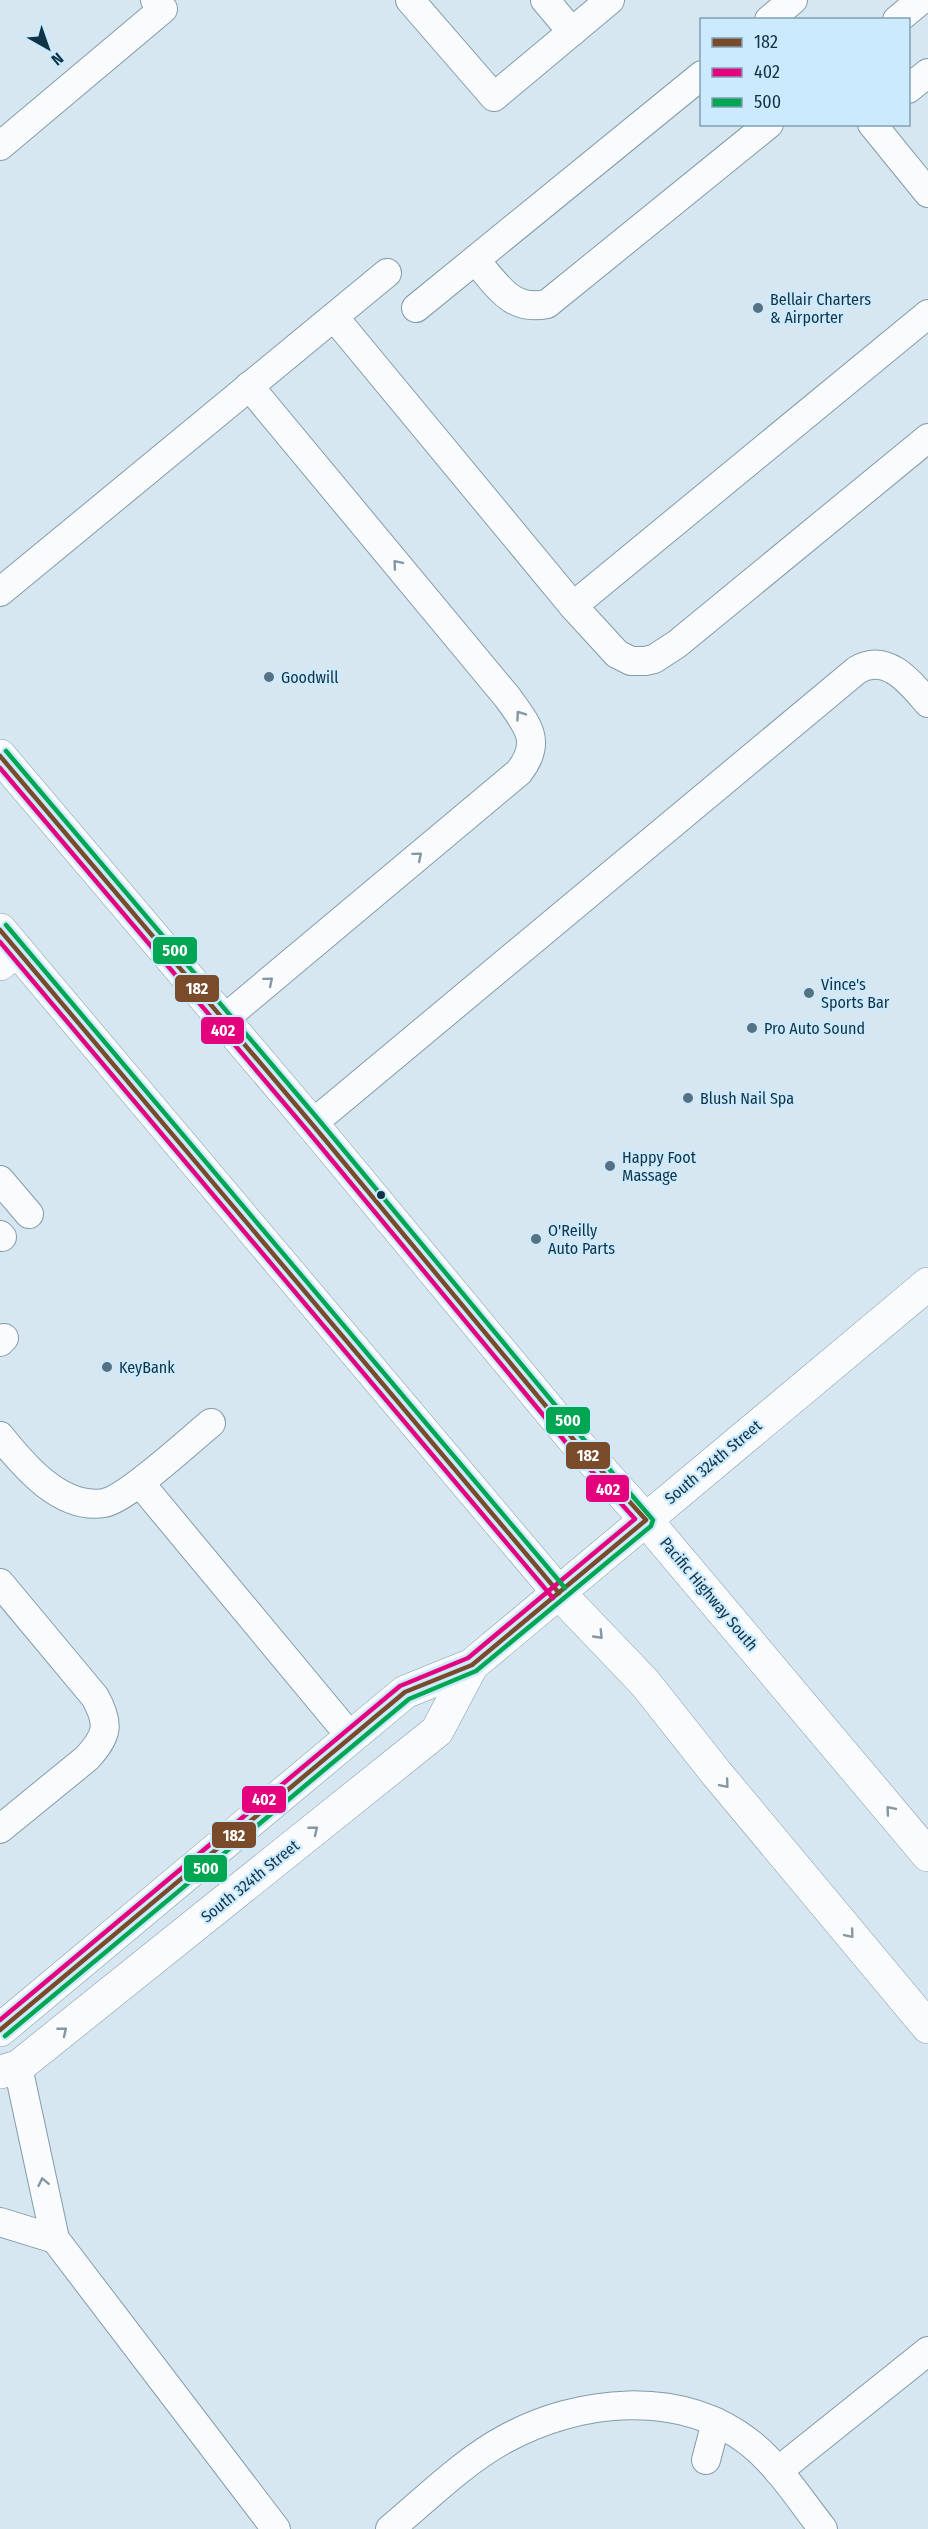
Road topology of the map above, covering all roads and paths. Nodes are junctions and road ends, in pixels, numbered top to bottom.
1 (155, 0) edge
2 (410, 0) edge
3 (545, 0) edge
4 (610, 0) edge
5 (921, 0) edge
6 (899, 18) edge
7 (572, 32) junction
8 (928, 73) edge
9 (700, 77) edge
10 (910, 88) edge
11 (767, 126) edge
12 (874, 126) edge
13 (0, 146) edge
14 (928, 193) edge
15 (475, 260) junction
16 (387, 273) dead end
17 (416, 308) dead end
18 (928, 314) edge
19 (334, 317) junction
20 (249, 386) junction
21 (928, 438) edge
22 (0, 592) edge
23 (573, 606) junction
24 (928, 703) edge
25 (0, 756) edge
26 (6, 948) edge
27 (224, 1019) junction
28 (312, 1124) junction
29 (0, 1180) edge
30 (29, 1214) dead end
31 (928, 1284) edge
32 (211, 1423) dead end
33 (0, 1436) edge
34 (140, 1483) junction
35 (646, 1520) junction
36 (0, 1583) edge
37 (559, 1593) junction
38 (472, 1665) junction
39 (351, 1737) junction
40 (0, 1829) edge
41 (928, 1855) edge
42 (928, 2027) edge
43 (0, 2030) edge
44 (9, 2070) edge
45 (0, 2222) edge
46 (55, 2239) junction
47 (928, 2351) edge
48 (716, 2422) junction
49 (706, 2460) dead end
50 (778, 2471) junction
51 (276, 2529) edge
52 (390, 2529) edge
53 (823, 2529) edge

1 - 13 lane
2 - 7 lane
3 - 7 lane
4 - 7 lane
5 - 6 lane
8 - 10 lane
9 - 15 lane
11 - 15 lane
12 - 14 lane
15 - 17 lane
16 - 19 lane
18 - 23 lane
19 - 20 lane
19 - 23 lane
20 - 22 lane
27 -> 20 lane
21 - 23 lane
24 - 28 lane
25 - 27 main road, Pacific Highway South
26 - 37 main road
27 - 28 main road, Pacific Highway South
28 - 35 main road, Pacific Highway South
29 - 30 lane
31 - 35 main road, South 324th Street
32 - 34 lane
33 - 34 lane
34 - 39 lane
35 - 37 main road, South 324th Street
41 -> 35 main road, Pacific Highway South
36 - 40 lane
37 - 38 main road, South 324th Street
37 -> 42 main road
38 - 39 main road, South 324th Street
44 -> 38 main road, South 324th Street
39 - 43 main road, South 324th Street
46 -> 44 lane
45 - 46 lane
46 - 51 lane
47 - 50 lane
48 - 49 lane
48 - 50 lane
48 - 52 lane
50 - 53 lane

